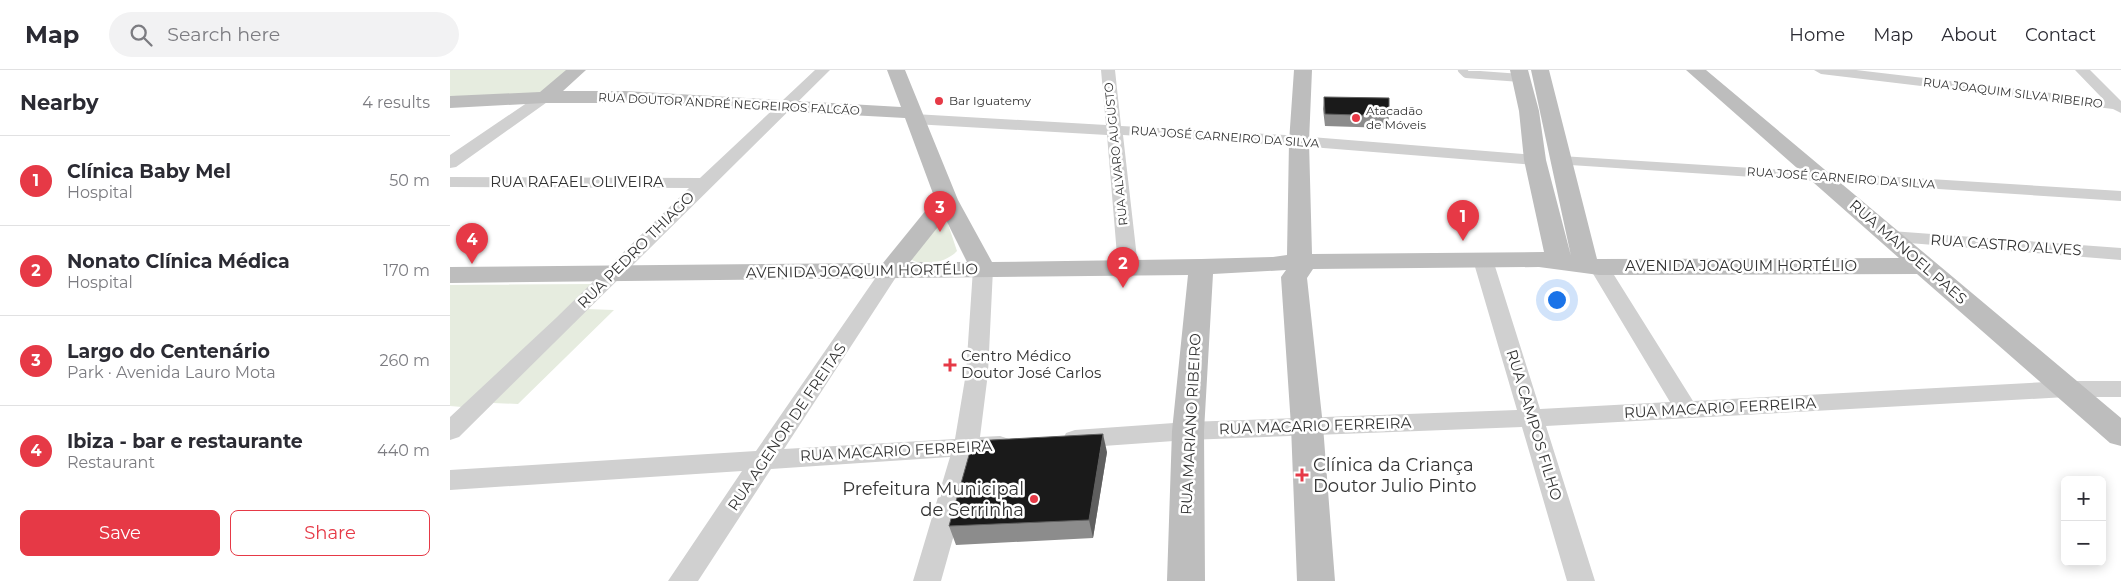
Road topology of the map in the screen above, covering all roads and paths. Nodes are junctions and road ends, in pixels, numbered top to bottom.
1 (578, 70) edge
2 (823, 70) edge
3 (896, 70) edge
4 (1108, 70) edge
5 (1462, 70) edge
6 (1695, 70) edge
7 (1821, 70) edge
8 (2082, 70) edge
9 (1297, 72) edge
10 (1527, 73) edge
11 (546, 97) junction
12 (450, 102) edge
13 (785, 106) junction
14 (2119, 108) edge
15 (913, 116) junction
16 (1114, 130) junction
17 (1292, 141) junction
18 (1534, 160) junction
19 (1561, 161) junction
20 (450, 163) edge
21 (1819, 176) junction
22 (450, 182) edge
23 (704, 182) junction
24 (2121, 196) edge
25 (947, 200) junction
26 (1891, 237) junction
27 (2121, 254) edge
28 (1484, 264) junction
29 (1559, 264) junction
30 (1593, 266) junction
31 (1924, 266) junction
32 (1201, 267) junction
33 (1128, 268) junction
34 (1291, 268) junction
35 (983, 269) junction
36 (890, 271) junction
37 (450, 275) edge
38 (612, 275) junction
39 (2066, 389) junction
40 (2121, 390) edge
41 (1686, 409) junction
42 (1531, 418) junction
43 (1307, 426) junction
44 (450, 431) edge
45 (1188, 431) junction
46 (2121, 435) edge
47 (1053, 441) edge
48 (1024, 443) edge
49 (966, 447) junction
50 (767, 458) junction
51 (450, 480) edge
52 (682, 581) edge
53 (926, 581) edge
54 (1186, 581) edge
55 (1316, 581) edge
56 (1581, 581) edge

1 - 11 street
2 - 13 street, RUA PEDRO THIAGO
3 - 15 street
4 - 16 street, RUA ALVARO AUGUSTO
5 - 10 lane
6 - 21 street, RUA MANOEL PAES
7 - 14 street, RUA JOAQUIM SILVA RIBEIRO
8 - 14 street
9 - 17 street
10 - 18 street
10 - 19 street
11 - 12 street, RUA DOUTOR ANDRÉ NEGREIROS FALCÃO
11 - 13 street, RUA DOUTOR ANDRÉ NEGREIROS FALCÃO
11 - 20 street
13 - 15 street, RUA DOUTOR ANDRÉ NEGREIROS FALCÃO
13 - 23 street, RUA PEDRO THIAGO
15 - 16 street, RUA JOSÉ CARNEIRO DA SILVA
15 - 25 street
16 - 17 street, RUA JOSÉ CARNEIRO DA SILVA
16 - 33 street, RUA ALVARO AUGUSTO
17 - 18 street, RUA JOSÉ CARNEIRO DA SILVA
17 - 34 street
18 - 29 street
19 - 21 street, RUA JOSÉ CARNEIRO DA SILVA
19 - 30 street
21 - 24 street, RUA JOSÉ CARNEIRO DA SILVA
21 - 26 street, RUA MANOEL PAES
22 - 23 street, RUA RAFAEL OLIVEIRA
23 - 38 street, RUA PEDRO THIAGO
25 - 35 street
25 - 36 street
26 - 27 street, RUA CASTRO ALVES
26 - 31 street, RUA MANOEL PAES
28 - 29 street, AVENIDA JOAQUIM HORTÉLIO
28 - 34 street, AVENIDA JOAQUIM HORTÉLIO
28 - 42 street, RUA CAMPOS FILHO
29 - 30 street, AVENIDA JOAQUIM HORTÉLIO
30 - 31 street, AVENIDA JOAQUIM HORTÉLIO
30 - 41 street
31 - 39 street, RUA MANOEL PAES
32 - 33 street, AVENIDA JOAQUIM HORTÉLIO
32 - 34 street, AVENIDA JOAQUIM HORTÉLIO
32 - 45 street, RUA MARIANO RIBEIRO
33 - 35 street, AVENIDA JOAQUIM HORTÉLIO
34 - 43 street
35 - 36 street, AVENIDA JOAQUIM HORTÉLIO
35 - 49 street
36 - 38 street, AVENIDA JOAQUIM HORTÉLIO
36 - 50 street, RUA AGENOR DE FREITAS
37 - 38 street, AVENIDA JOAQUIM HORTÉLIO
38 - 44 street, RUA PEDRO THIAGO
39 - 40 street, RUA MACARIO FERREIRA
39 - 41 street, RUA MACARIO FERREIRA
39 - 46 street, RUA MANOEL PAES
41 - 42 street, RUA MACARIO FERREIRA
42 - 43 street, RUA MACARIO FERREIRA
42 - 56 street, RUA CAMPOS FILHO
43 - 45 street, RUA MACARIO FERREIRA
43 - 55 street
45 - 47 street, RUA MACARIO FERREIRA
45 - 54 street, RUA MARIANO RIBEIRO
48 - 49 street, RUA MACARIO FERREIRA
49 - 50 street, RUA MACARIO FERREIRA
49 - 53 street
50 - 51 street, RUA MACARIO FERREIRA
50 - 52 street, RUA AGENOR DE FREITAS

